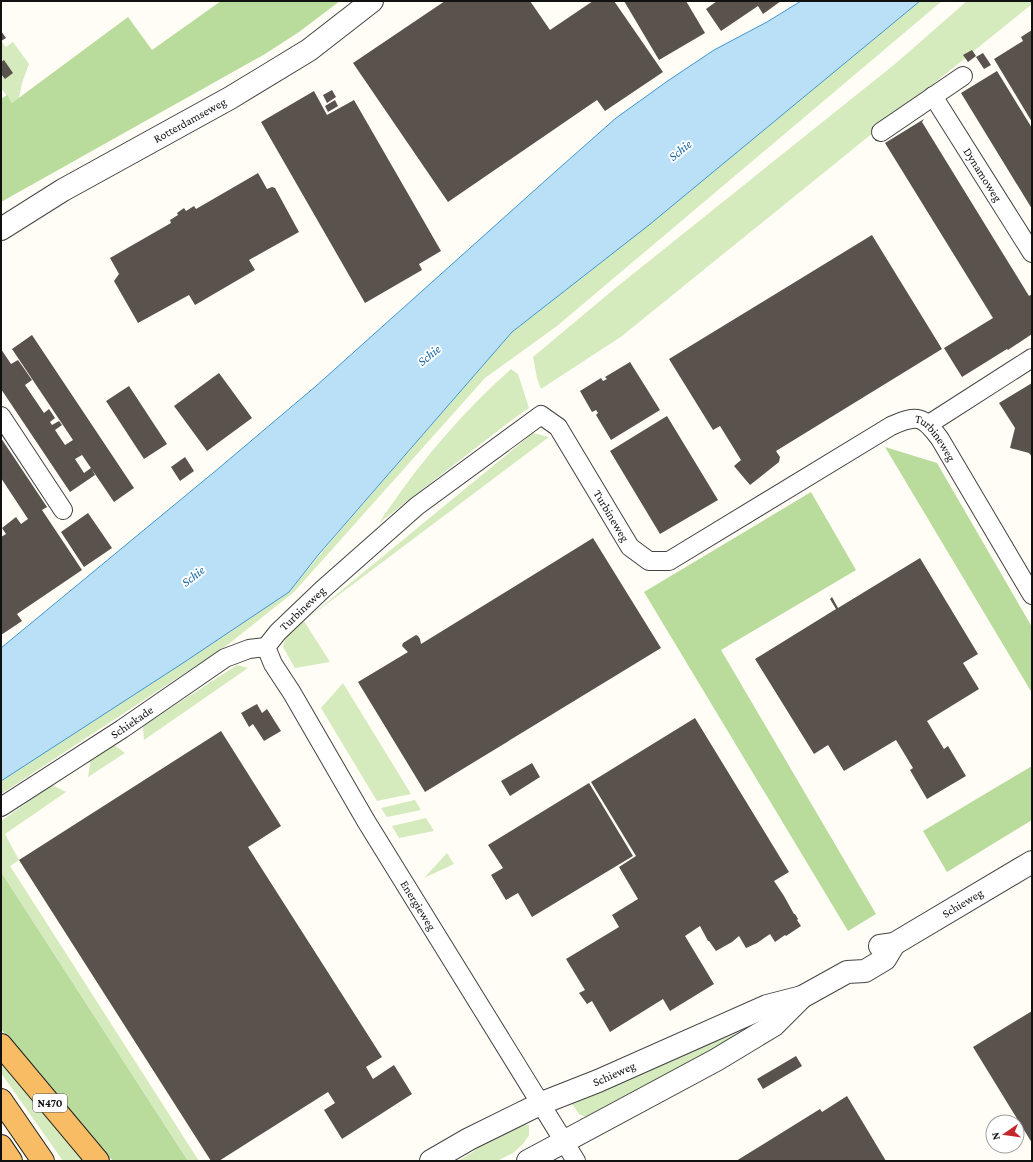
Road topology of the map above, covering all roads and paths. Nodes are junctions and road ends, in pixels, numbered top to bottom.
1 (372, 1) edge
2 (963, 76) dead end
3 (933, 96) junction
4 (881, 132) dead end
5 (1, 229) edge
6 (1032, 253) edge
7 (1032, 358) edge
8 (1, 416) edge
9 (929, 424) junction
10 (63, 510) dead end
11 (1032, 595) edge
12 (266, 647) junction
13 (1, 808) edge
14 (1032, 862) edge
15 (802, 997) junction
16 (1, 1045) edge
17 (1, 1100) edge
18 (542, 1103) junction
19 (564, 1141) junction
20 (1, 1146) edge
21 (11, 1161) edge
22 (43, 1161) edge
23 (98, 1161) edge
24 (431, 1161) edge
25 (528, 1161) edge
26 (576, 1161) edge

1 - 5 street, Rotterdamseweg
2 - 3 street
3 - 4 street
3 - 6 street, Dynamoweg
7 - 9 street
8 - 10 street
9 - 11 street, Turbineweg
9 - 12 street, Turbineweg
12 - 13 street, Schiekade
12 - 18 street, Energieweg
14 - 15 street, Schieweg
15 - 18 street, Schieweg
15 - 19 street, Schieweg
16 - 23 highway, N470
17 - 22 highway
18 - 19 street, Energieweg
18 - 24 street, Schieweg
19 - 25 street, Schieweg
19 - 26 street, Energieweg
20 - 21 highway

